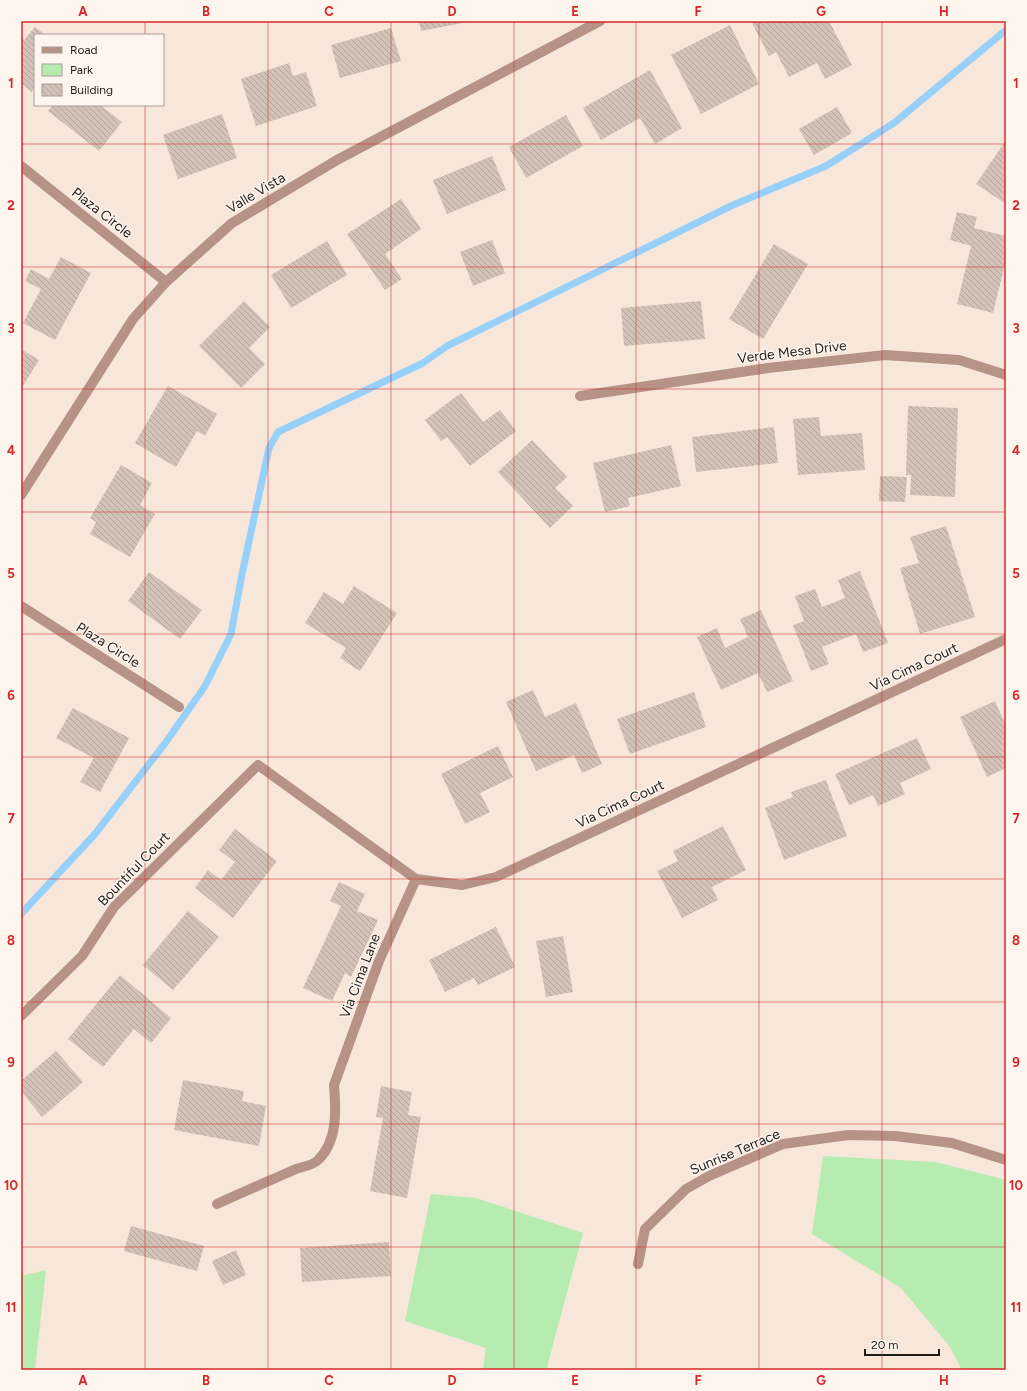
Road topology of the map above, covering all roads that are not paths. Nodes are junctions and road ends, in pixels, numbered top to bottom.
1 (600, 21) edge
2 (21, 166) edge
3 (166, 282) junction
4 (1006, 375) edge
5 (580, 396) dead end
6 (21, 496) edge
7 (21, 606) edge
8 (1006, 639) edge
9 (179, 707) dead end
10 (258, 765) joint
11 (416, 879) junction
12 (21, 1016) edge
13 (1006, 1160) edge
14 (217, 1204) dead end
15 (638, 1264) dead end

1 - 3 street, Valle Vista
2 - 3 street, Plaza Circle
3 - 6 street, Valle Vista
4 - 5 street, Verde Mesa Drive
7 - 9 street, Plaza Circle
8 - 11 street, Via Cima Court
10 - 11 street, Via Cima Court
10 - 12 street, Bountiful Court
11 - 14 street, Via Cima Lane
13 - 15 street, Sunrise Terrace

